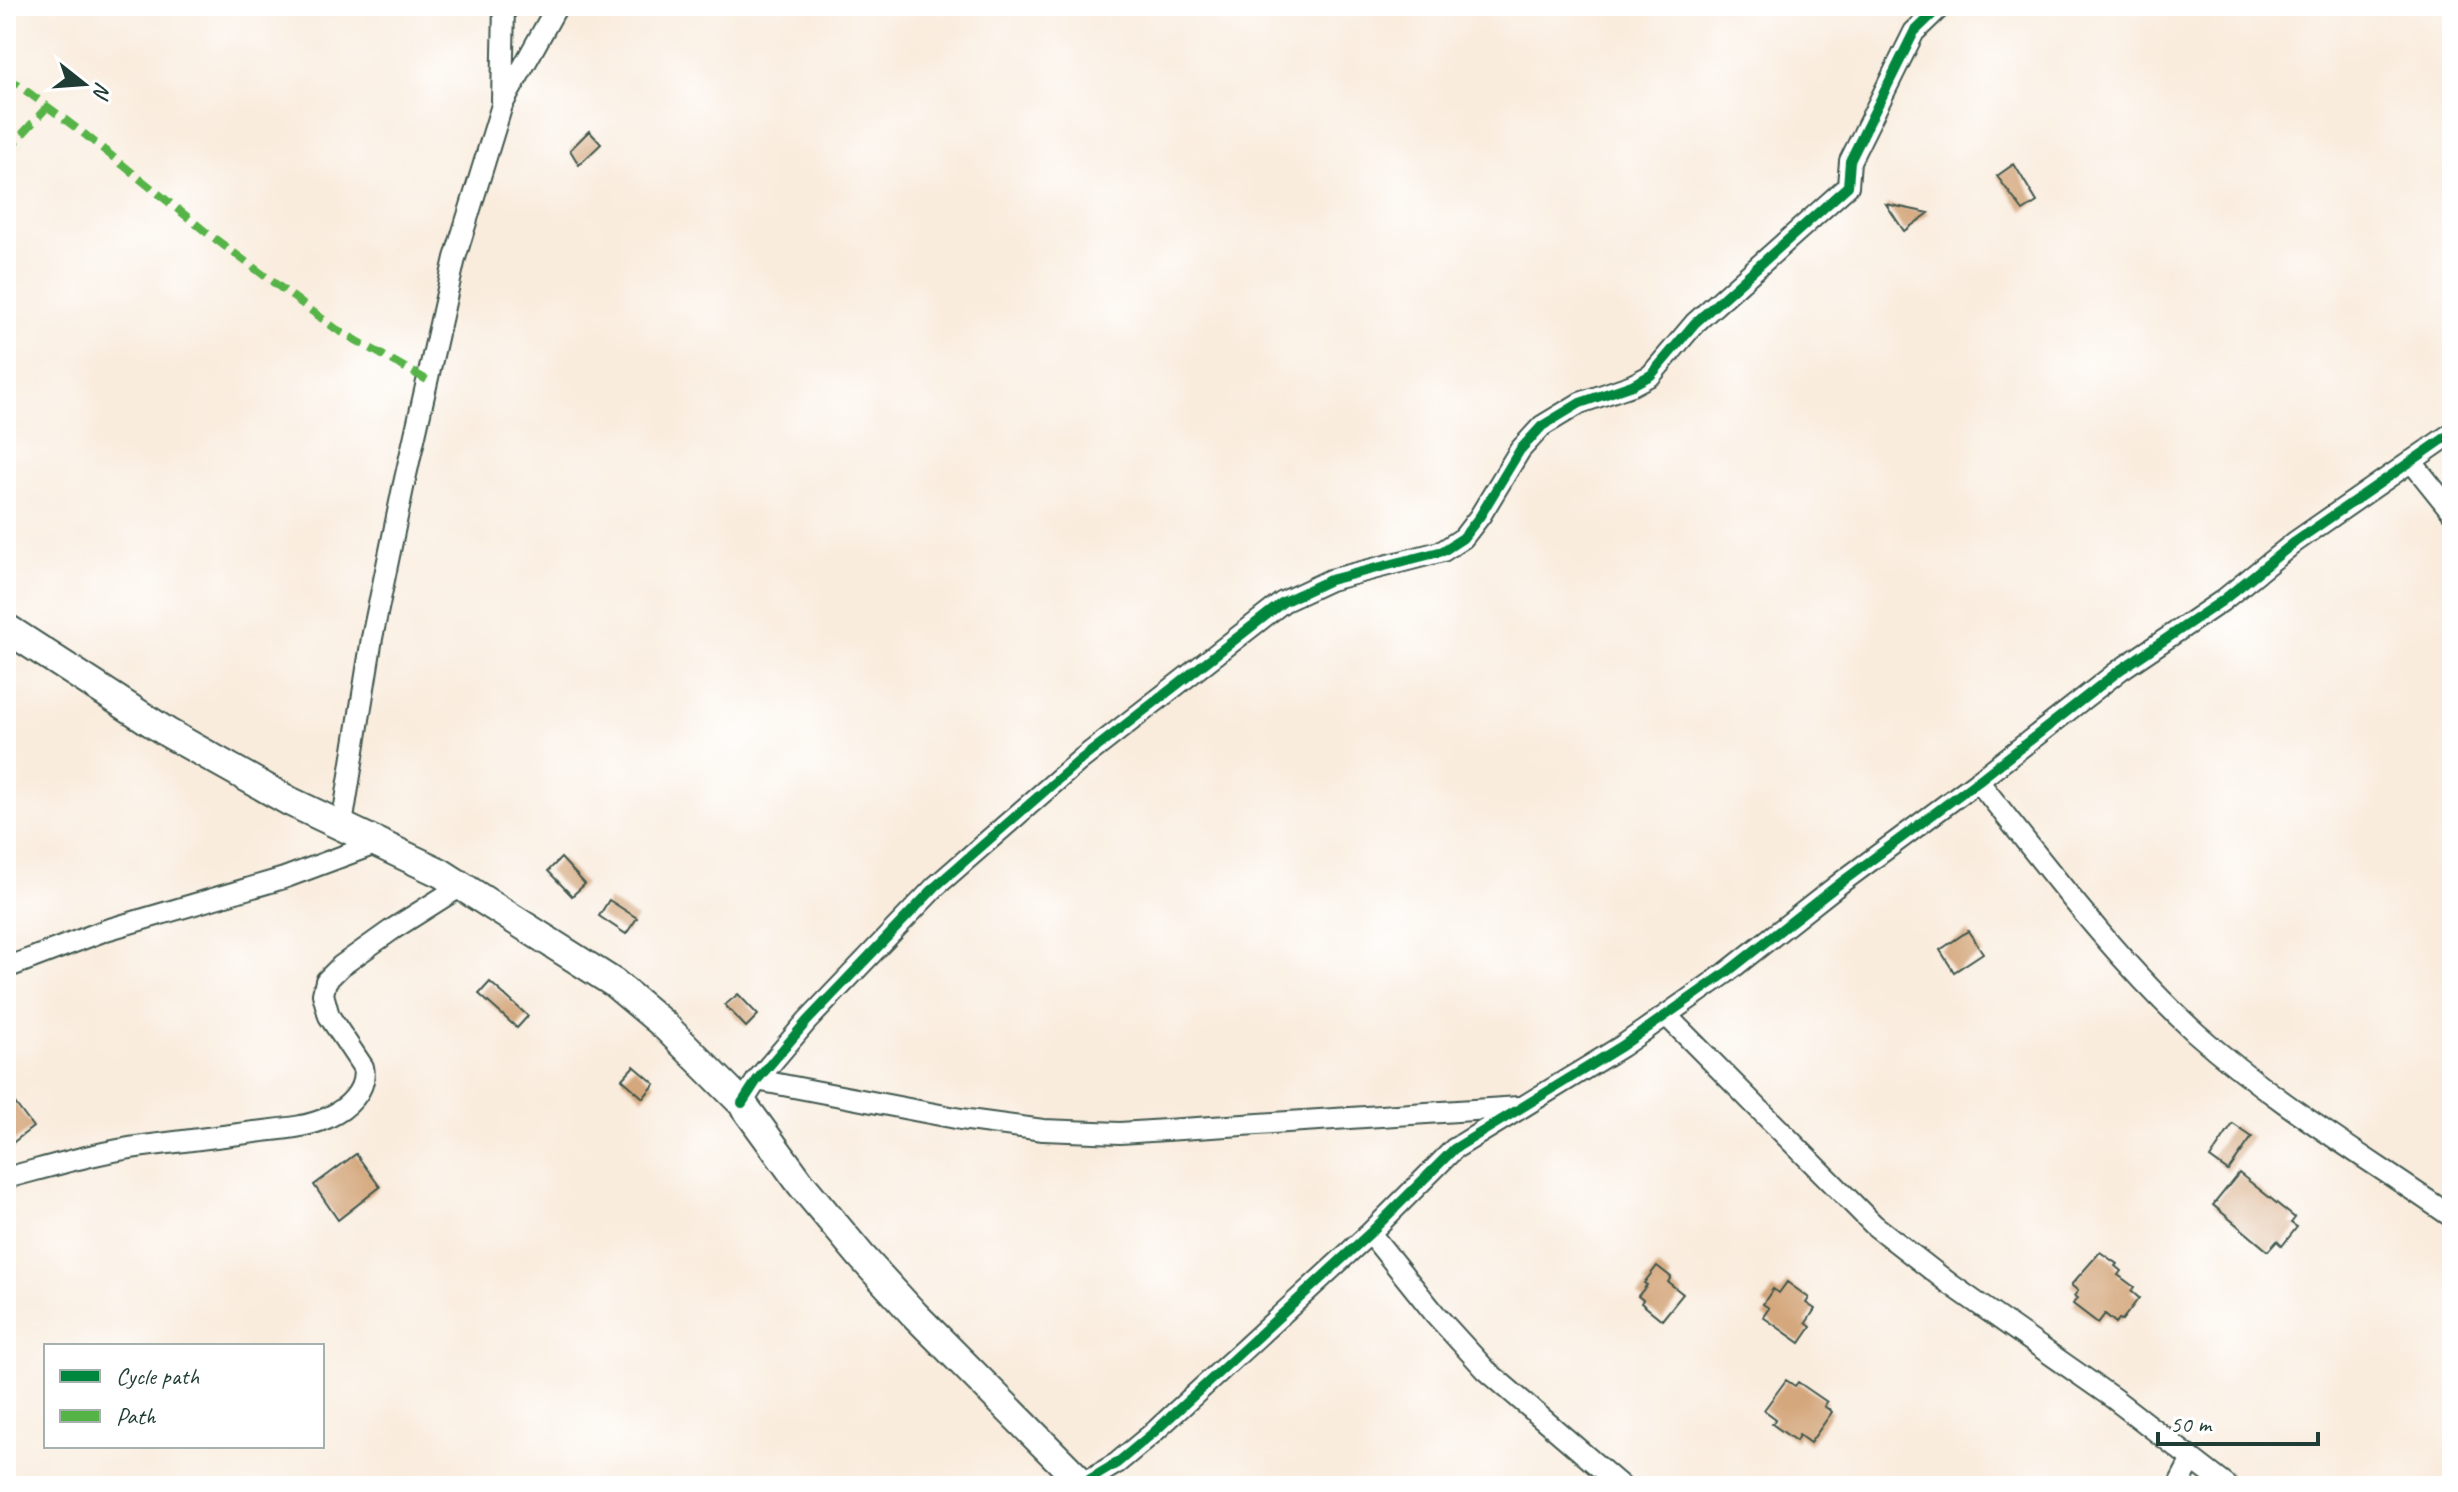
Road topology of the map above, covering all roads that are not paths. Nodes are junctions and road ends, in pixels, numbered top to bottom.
1 (504, 6) edge
2 (557, 6) edge
3 (1941, 6) edge
4 (502, 105) junction
5 (2452, 433) edge
6 (2411, 461) junction
7 (2452, 512) edge
8 (6, 628) edge
9 (1978, 781) junction
10 (342, 825) junction
11 (378, 843) junction
12 (461, 886) junction
13 (6, 968) edge
14 (1666, 1015) junction
15 (749, 1091) junction
16 (1521, 1106) junction
17 (6, 1178) edge
18 (2452, 1217) edge
19 (1370, 1233) junction
20 (2192, 1459) junction
21 (1084, 1485) edge
22 (1621, 1486) edge
23 (2178, 1486) edge
24 (2227, 1486) edge

1 - 4 street
2 - 4 street
3 - 15 street
4 - 10 street
5 - 6 street
6 - 7 street
6 - 9 street
8 - 10 street
9 - 14 street
9 - 18 street
10 - 11 street
11 - 12 street
11 - 13 street
12 - 15 street
12 - 17 street
14 - 16 street
14 - 20 street
15 - 16 street
15 - 21 street
16 - 19 street
19 - 21 street
19 - 22 street
20 - 23 street
20 - 24 street

